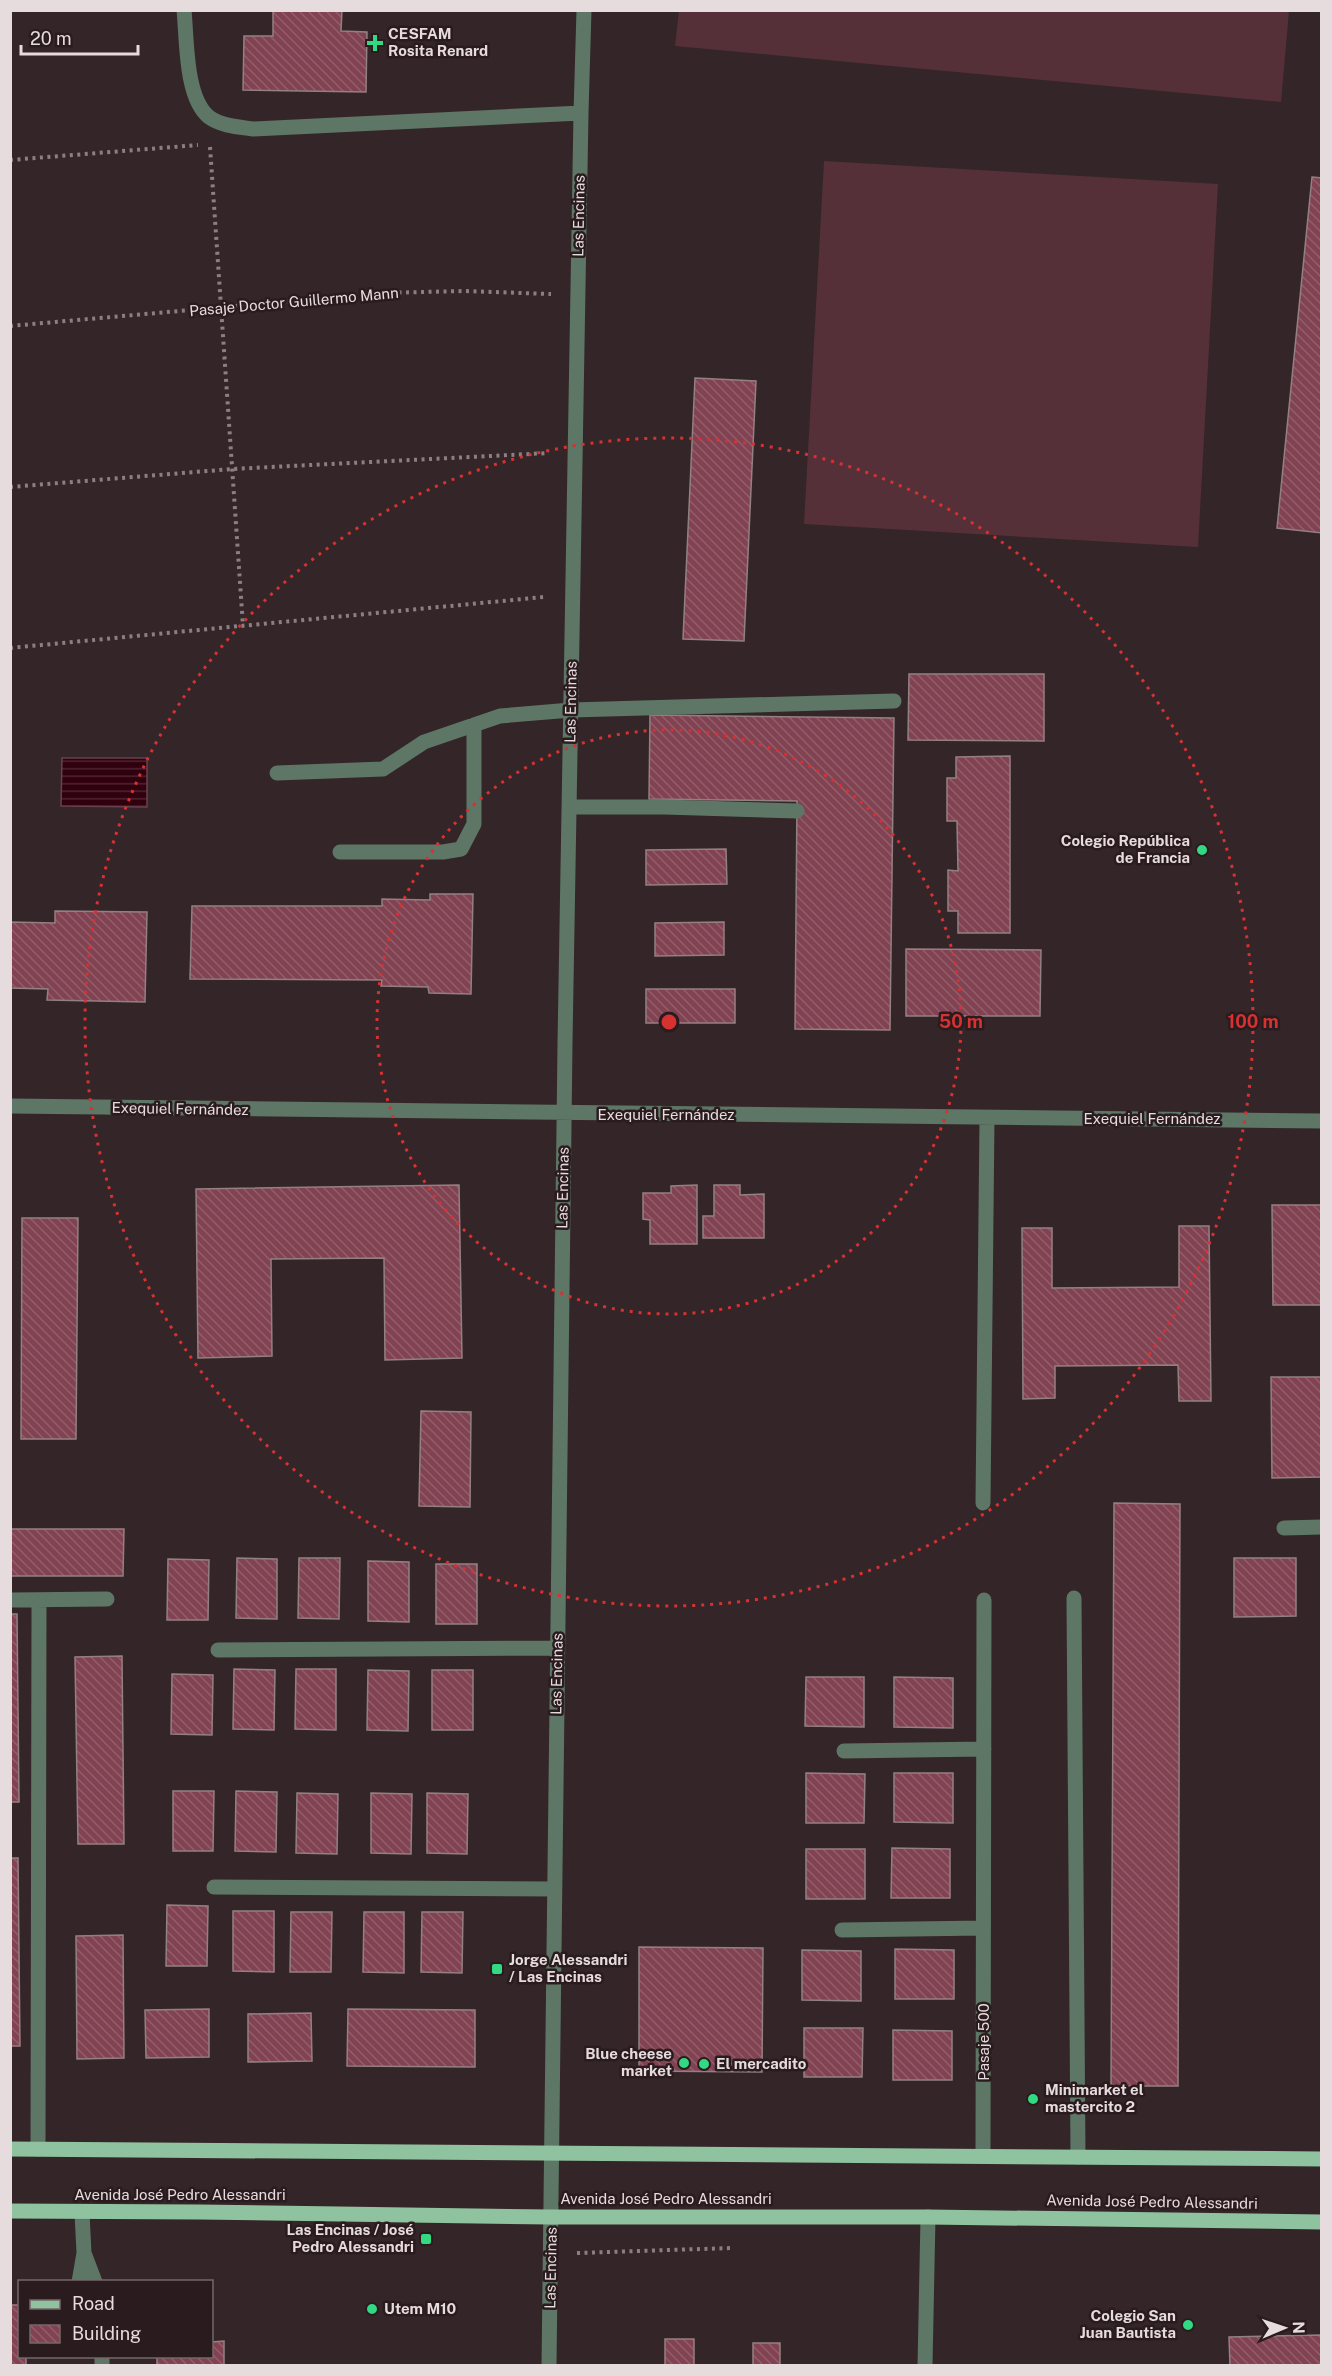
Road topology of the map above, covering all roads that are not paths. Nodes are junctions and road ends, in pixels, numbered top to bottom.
1 (184, 10) edge
2 (584, 10) edge
3 (581, 113) junction
4 (894, 701) dead end
5 (571, 710) junction
6 (474, 725) junction
7 (277, 773) dead end
8 (569, 807) junction
9 (797, 811) dead end
10 (340, 852) dead end
11 (10, 1106) edge
12 (564, 1114) junction
13 (987, 1118) junction
14 (1322, 1121) edge
15 (983, 1503) dead end
16 (1322, 1527) edge
17 (1284, 1528) dead end
18 (1074, 1598) dead end
19 (106, 1599) dead end
20 (10, 1600) edge
21 (39, 1600) junction
22 (984, 1600) dead end
23 (557, 1648) junction
24 (218, 1650) dead end
25 (984, 1749) junction
26 (844, 1751) dead end
27 (214, 1887) dead end
28 (554, 1889) junction
29 (983, 1928) junction
30 (842, 1930) dead end
31 (10, 2148) edge
32 (38, 2149) junction
33 (551, 2152) junction
34 (983, 2156) junction
35 (1078, 2157) junction
36 (1322, 2159) edge
37 (10, 2211) edge
38 (82, 2213) junction
39 (551, 2217) junction
40 (928, 2217) junction
41 (1322, 2222) edge
42 (84, 2253) junction
43 (79, 2280) edge
44 (94, 2280) edge
45 (549, 2366) edge
46 (925, 2366) edge

1 - 3 street
2 - 3 street, Las Encinas
3 - 5 street, Las Encinas
4 - 5 street
5 - 6 street
5 - 8 street, Las Encinas
6 - 7 street
6 - 10 street
8 - 9 street
8 - 12 street, Las Encinas
11 - 12 street, Exequiel Fernández
12 - 13 street, Exequiel Fernández
12 - 23 street, Las Encinas
13 - 14 street, Exequiel Fernández
13 - 15 street
16 - 17 street
18 - 35 street
19 - 21 street
20 - 21 street
21 - 32 street
22 - 25 street, Pasaje 500
23 - 24 street
23 - 28 street, Las Encinas
25 - 26 street
25 - 29 street, Pasaje 500
27 - 28 street
28 - 33 street, Las Encinas
29 - 30 street
29 - 34 street, Pasaje 500
31 - 32 main road
32 - 33 main road
33 - 34 main road
33 - 39 street, Las Encinas
34 - 35 main road
35 - 36 main road
37 - 38 main road, Avenida José Pedro Alessandri
38 - 39 main road, Avenida José Pedro Alessandri
38 - 42 street
39 - 40 main road, Avenida José Pedro Alessandri
39 - 45 street, Las Encinas
40 - 41 main road, Avenida José Pedro Alessandri
40 - 46 street
42 - 43 street
42 - 44 street

